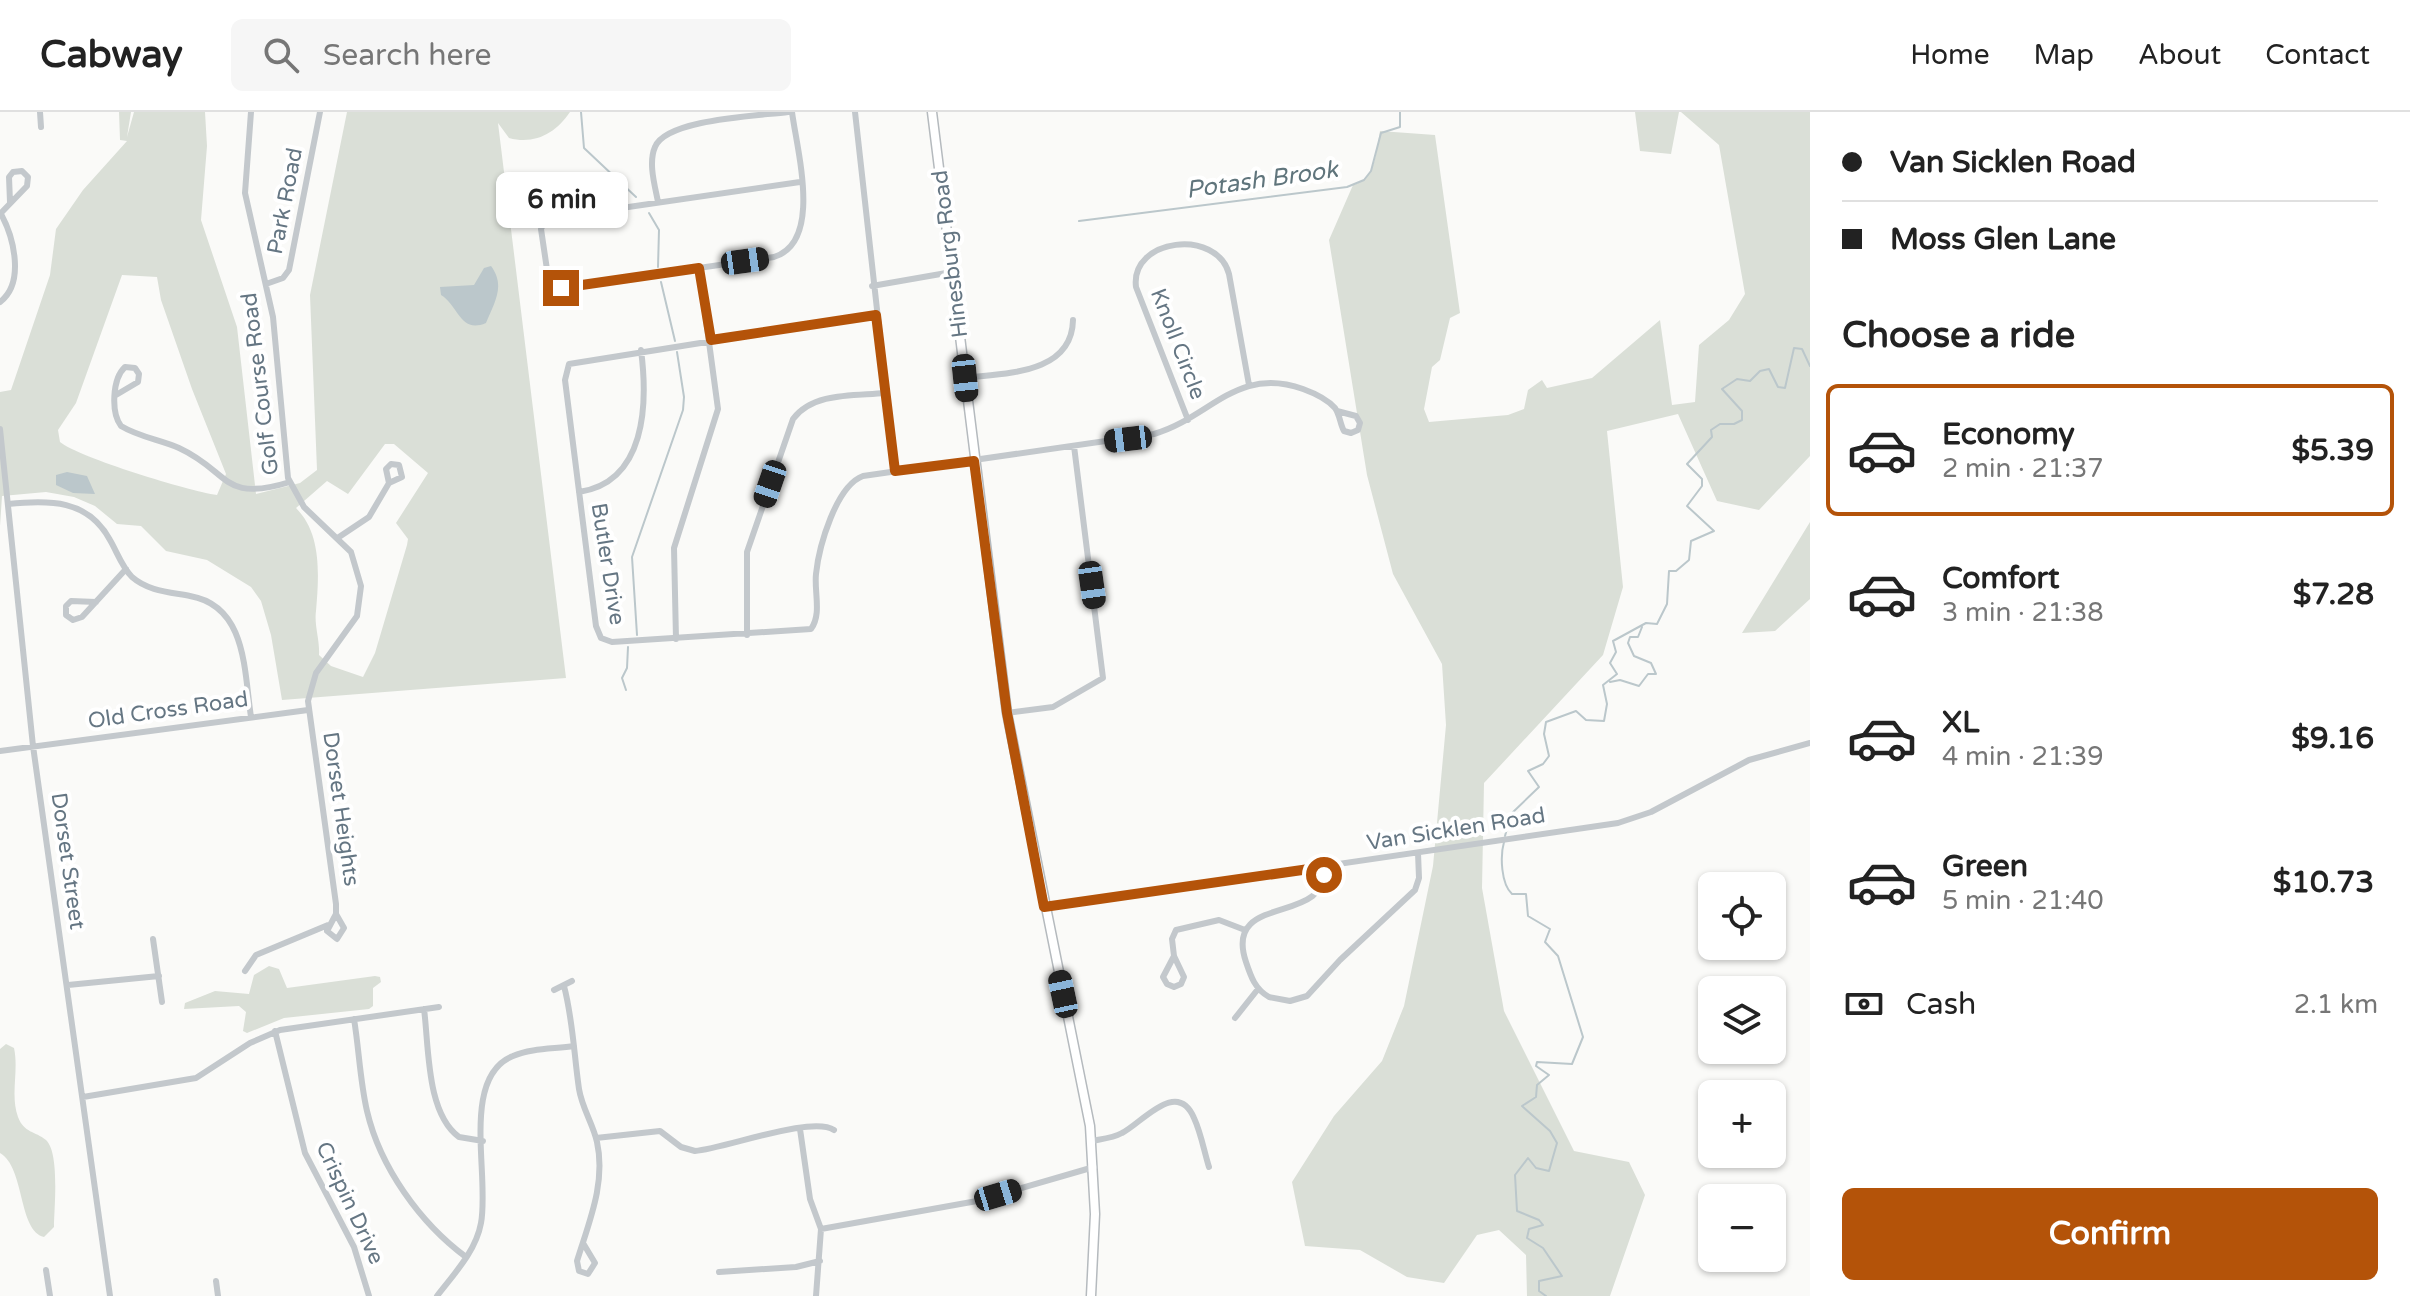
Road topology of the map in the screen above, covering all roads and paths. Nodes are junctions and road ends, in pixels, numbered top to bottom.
1 (40, 112) edge
2 (251, 112) edge
3 (320, 112) edge
4 (790, 112) edge
5 (855, 112) edge
6 (932, 112) edge
7 (41, 127) dead end
8 (800, 182) junction
9 (10, 202) junction
10 (658, 202) junction
11 (1, 214) edge
12 (699, 268) junction
13 (952, 272) junction
14 (266, 284) junction
15 (872, 286) junction
16 (0, 302) edge
17 (876, 315) junction
18 (1073, 320) dead end
19 (711, 340) junction
20 (641, 350) junction
21 (965, 378) junction
22 (1249, 385) junction
23 (885, 393) junction
24 (116, 395) junction
25 (1337, 411) dead end
26 (1188, 420) junction
27 (0, 429) edge
28 (1074, 446) junction
29 (974, 461) junction
30 (895, 471) junction
31 (290, 482) junction
32 (389, 483) dead end
33 (579, 492) junction
34 (8, 504) junction
35 (339, 537) junction
36 (126, 569) junction
37 (96, 602) junction
38 (747, 635) junction
39 (676, 639) junction
40 (308, 710) junction
41 (1007, 713) junction
42 (251, 717) junction
43 (1810, 743) edge
44 (33, 746) junction
45 (0, 751) edge
46 (1418, 853) junction
47 (1323, 867) junction
48 (1044, 907) junction
49 (336, 914) junction
50 (328, 925) junction
51 (1245, 930) junction
52 (153, 939) dead end
53 (1174, 956) junction
54 (245, 971) dead end
55 (159, 976) junction
56 (572, 981) dead end
57 (68, 985) junction
58 (564, 986) junction
59 (1258, 989) junction
60 (554, 990) dead end
61 (162, 1002) dead end
62 (439, 1007) dead end
63 (424, 1009) junction
64 (1235, 1018) dead end
65 (354, 1019) junction
66 (275, 1031) junction
67 (574, 1046) junction
68 (83, 1097) junction
69 (800, 1129) junction
70 (834, 1130) dead end
71 (596, 1138) junction
72 (483, 1141) junction
73 (1092, 1141) junction
74 (1094, 1167) junction
75 (1209, 1167) dead end
76 (821, 1229) junction
77 (583, 1243) junction
78 (466, 1257) junction
79 (820, 1261) junction
80 (46, 1270) dead end
81 (719, 1272) dead end
82 (216, 1281) dead end
83 (50, 1296) edge
84 (110, 1296) edge
85 (218, 1296) edge
86 (369, 1296) edge
87 (437, 1296) edge
88 (816, 1296) edge
89 (1091, 1296) edge

1 - 7 street
2 - 14 street, Golf Course Road
3 - 14 street, Park Road
4 - 8 street
4 - 10 street
5 - 15 street
6 - 13 main road, Hinesburg Road
8 - 10 street
8 - 12 street
9 - 9 street
9 - 11 street
10 - 12 street
11 - 16 street
12 - 19 street
13 - 15 street
13 - 21 main road, Hinesburg Road
14 - 31 street, Golf Course Road
15 - 17 street
17 - 19 street, Butler Drive
17 - 23 street
18 - 21 street
19 - 20 street, Butler Drive
19 - 39 street
20 - 33 street
20 - 33 street, Butler Drive
21 - 29 main road, Hinesburg Road
22 - 25 street
22 - 26 street, Butler Drive
22 - 26 street, Knoll Circle
23 - 30 street
23 - 38 street
24 - 24 street
24 - 31 street
26 - 28 street, Butler Drive
27 - 34 street, Dorset Street
28 - 29 street, Butler Drive
28 - 41 street
29 - 30 street, Butler Drive
29 - 41 main road, Hinesburg Road
30 - 38 street, Butler Drive
31 - 35 street, Golf Course Road
32 - 35 street
33 - 39 street, Butler Drive
34 - 36 street
34 - 44 street, Dorset Street
35 - 40 street, Golf Course Road
36 - 37 street
36 - 42 street
37 - 37 street
38 - 39 street, Butler Drive
40 - 42 street, Old Cross Road
40 - 49 street, Dorset Heights
41 - 48 main road, Hinesburg Road
42 - 44 street, Old Cross Road
43 - 46 street, Van Sicklen Road
44 - 45 street, Old Cross Road
44 - 57 street, Dorset Street
46 - 47 street, Van Sicklen Road
46 - 59 street
47 - 48 street, Van Sicklen Road
47 - 51 street
48 - 73 main road, Hinesburg Road
49 - 50 street, Dorset Heights
49 - 50 street, Dorset Heights
50 - 54 street
51 - 53 street
51 - 59 street
52 - 55 street
53 - 53 street
55 - 57 street
55 - 61 street
56 - 58 street
57 - 68 street, Dorset Street
58 - 60 street
58 - 67 street
59 - 64 street
62 - 63 street
63 - 65 street
63 - 72 street
65 - 66 street
65 - 78 street
66 - 68 street
66 - 86 street, Crispin Drive
67 - 71 street
67 - 72 street
68 - 84 street, Dorset Street
69 - 70 street
69 - 71 street
69 - 76 street
71 - 77 street
72 - 78 street
73 - 74 main road, Hinesburg Road
73 - 75 street
74 - 76 street
74 - 89 main road, Hinesburg Road
76 - 79 street
77 - 77 street
78 - 87 street
79 - 81 street
79 - 88 street
80 - 83 street
82 - 85 street

